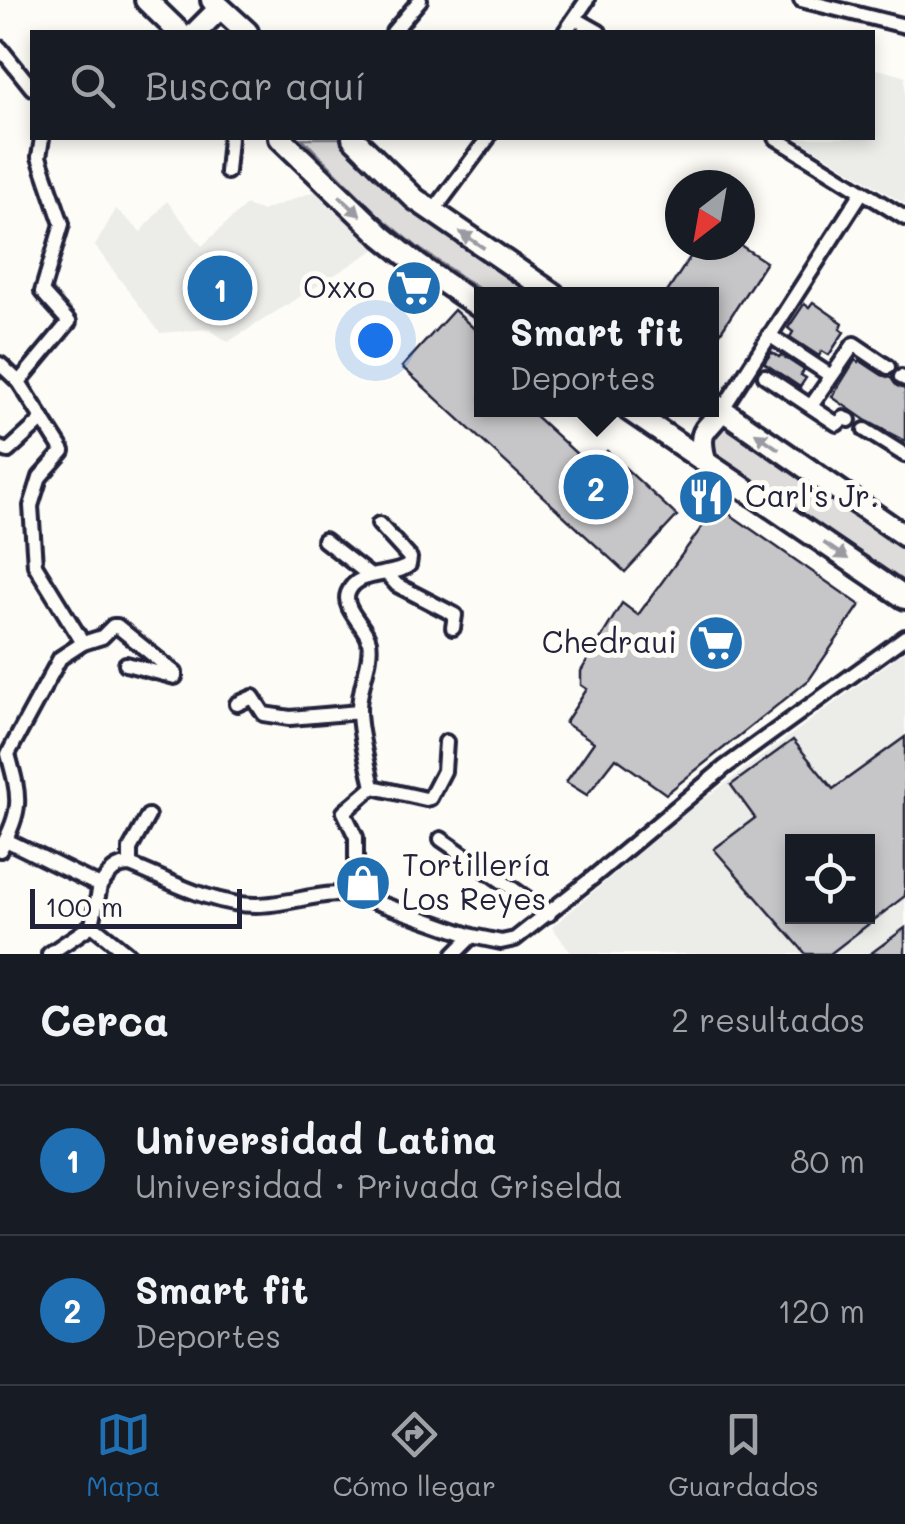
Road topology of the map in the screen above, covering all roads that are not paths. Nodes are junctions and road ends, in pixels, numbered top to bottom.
1 (146, 0) edge
2 (420, 0) edge
3 (801, 0) edge
4 (587, 1) edge
5 (216, 4) edge
6 (576, 19) junction
7 (905, 26) edge
8 (177, 30) edge
9 (197, 30) edge
10 (245, 30) edge
11 (395, 30) edge
12 (568, 30) edge
13 (595, 30) edge
14 (0, 48) edge
15 (30, 86) edge
16 (42, 140) edge
17 (230, 140) edge
18 (282, 140) edge
19 (355, 140) edge
20 (487, 140) edge
21 (779, 140) edge
22 (227, 172) dead end
23 (862, 192) junction
24 (432, 213) junction
25 (905, 218) edge
26 (542, 287) edge
27 (474, 303) edge
28 (769, 336) junction
29 (0, 364) edge
30 (888, 368) dead end
31 (765, 376) dead end
32 (831, 376) junction
33 (19, 382) junction
34 (719, 397) edge
35 (811, 406) junction
36 (719, 412) edge
37 (640, 417) edge
38 (702, 417) edge
39 (708, 417) edge
40 (43, 419) junction
41 (849, 420) dead end
42 (864, 430) dead end
43 (669, 436) junction
44 (0, 448) edge
45 (905, 454) edge
46 (704, 461) junction
47 (379, 524) dead end
48 (905, 536) edge
49 (324, 540) dead end
50 (386, 573) junction
51 (369, 576) junction
52 (905, 598) edge
53 (453, 628) dead end
54 (905, 636) edge
55 (84, 643) junction
56 (126, 664) dead end
57 (237, 704) dead end
58 (359, 712) junction
59 (446, 742) dead end
60 (4, 750) edge
61 (372, 787) junction
62 (148, 816) dead end
63 (442, 838) dead end
64 (3, 845) edge
65 (130, 866) junction
66 (100, 886) junction
67 (356, 895) junction
68 (549, 914) junction
69 (92, 926) junction
70 (472, 936) junction
71 (50, 954) edge
72 (128, 954) edge
73 (454, 954) edge

1 - 8 main road
2 - 11 street
3 - 7 street
4 - 6 street
5 - 9 main road
5 - 10 main road
6 - 12 street
6 - 13 street
14 - 15 street
16 - 33 street
17 - 22 street
18 -> 27 main road
19 - 24 main road
20 - 24 street
21 - 23 street
23 - 25 street
23 - 28 street
26 -> 24 main road
28 - 32 street
28 - 34 street
29 - 33 street
30 - 32 street
31 - 35 street
32 - 35 street
33 - 40 street
35 - 41 street
48 -> 36 main road
37 - 43 main road
38 - 43 main road
39 - 46 main road
40 - 44 street
40 - 55 street
42 - 45 street
43 - 46 main road
46 -> 52 main road
47 - 50 street
49 - 51 street
50 - 51 street
50 - 53 street
51 - 58 street
54 - 68 street
55 - 56 street
55 - 60 street
57 - 58 street
58 - 61 street
59 - 61 street
60 - 64 street
61 - 67 street
62 - 65 street
63 - 68 street
64 - 66 street
65 - 66 street
65 - 67 street
66 - 69 street
67 - 70 street
68 - 70 street
69 - 71 street
69 - 72 street
70 - 73 street

